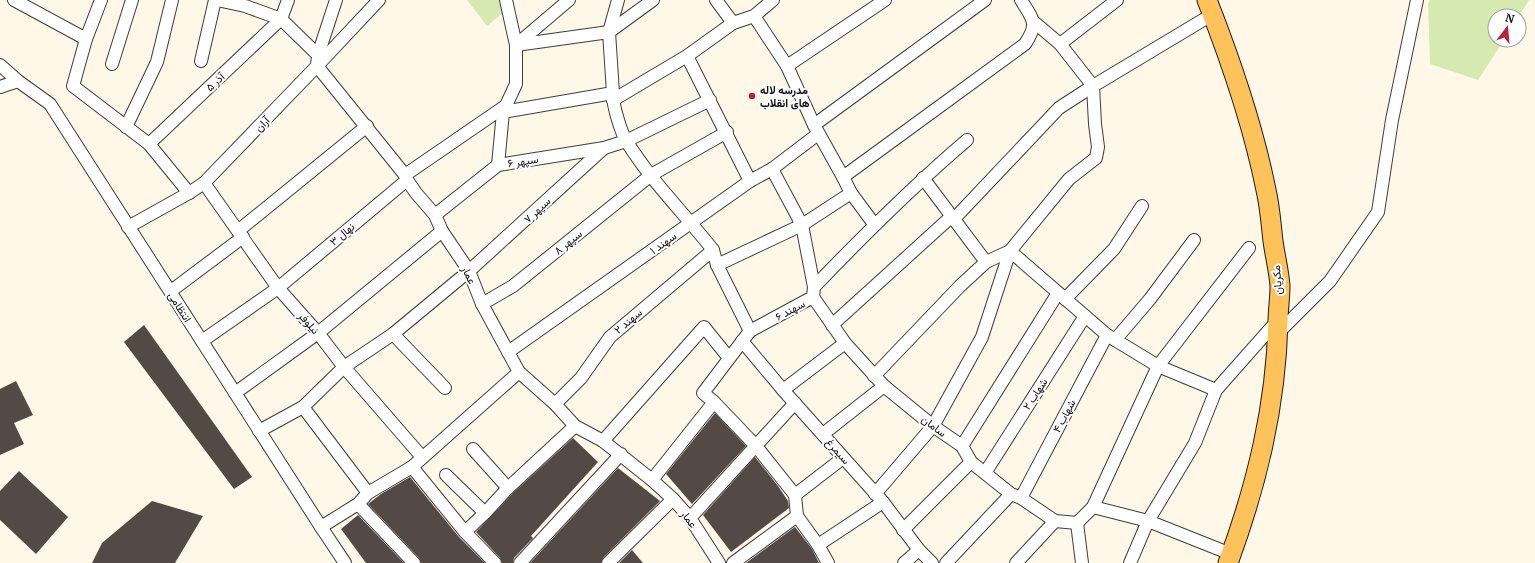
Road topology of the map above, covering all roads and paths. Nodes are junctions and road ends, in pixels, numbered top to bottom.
1 (14, 0) edge
2 (101, 0) edge
3 (132, 0) edge
4 (172, 0) edge
5 (216, 0) edge
6 (288, 0) edge
7 (336, 0) edge
8 (379, 0) edge
9 (506, 0) edge
10 (569, 0) edge
11 (618, 0) edge
12 (653, 0) edge
13 (716, 0) edge
14 (773, 0) edge
15 (885, 0) edge
16 (985, 0) edge
17 (1021, 0) edge
18 (1117, 0) edge
19 (1418, 0) edge
20 (246, 3) edge
21 (1210, 7) edge
22 (754, 16) junction
23 (281, 19) junction
24 (1034, 22) junction
25 (733, 23) junction
26 (609, 32) junction
27 (86, 39) junction
28 (1060, 44) junction
29 (516, 45) junction
30 (687, 56) junction
31 (201, 61) dead end
32 (318, 61) junction
33 (112, 64) dead end
34 (0, 65) edge
35 (787, 66) junction
36 (18, 81) junction
37 (1093, 86) junction
38 (0, 87) edge
39 (613, 96) junction
40 (710, 100) junction
41 (503, 110) junction
42 (123, 124) junction
43 (367, 126) junction
44 (816, 130) junction
45 (727, 132) junction
46 (967, 140) dead end
47 (626, 141) junction
48 (149, 144) junction
49 (604, 148) junction
50 (498, 165) junction
51 (772, 169) junction
52 (651, 175) junction
53 (844, 177) junction
54 (406, 178) junction
55 (923, 178) junction
56 (750, 181) junction
57 (204, 183) junction
58 (851, 192) junction
59 (189, 193) junction
60 (1142, 206) dead end
61 (435, 215) junction
62 (953, 218) junction
63 (692, 223) junction
64 (802, 224) junction
65 (874, 224) junction
66 (128, 228) junction
67 (442, 231) junction
68 (240, 234) junction
69 (1194, 240) dead end
70 (1249, 248) dead end
71 (713, 250) junction
72 (1010, 251) junction
73 (986, 262) junction
74 (717, 265) junction
75 (469, 271) junction
76 (278, 288) junction
77 (170, 291) junction
78 (814, 292) junction
79 (1062, 296) junction
80 (482, 304) junction
81 (1085, 316) junction
82 (832, 325) junction
83 (1278, 327) junction
84 (318, 333) junction
85 (393, 334) junction
86 (746, 336) junction
87 (1111, 337) junction
88 (202, 341) junction
89 (845, 343) junction
90 (508, 352) junction
91 (729, 358) junction
92 (1158, 366) junction
93 (344, 367) junction
94 (519, 372) junction
95 (874, 376) junction
96 (884, 386) junction
97 (445, 388) dead end
98 (783, 390) junction
99 (1216, 390) junction
100 (235, 392) junction
101 (714, 402) junction
102 (795, 403) junction
103 (556, 404) junction
104 (303, 407) junction
105 (575, 426) junction
106 (933, 426) junction
107 (259, 431) junction
108 (823, 434) junction
109 (604, 441) junction
110 (756, 446) junction
111 (962, 446) junction
112 (473, 449) dead end
113 (621, 454) junction
114 (422, 458) junction
115 (843, 458) junction
116 (971, 462) junction
117 (412, 466) junction
118 (985, 473) junction
119 (446, 475) dead end
120 (652, 480) junction
121 (508, 488) junction
122 (368, 493) junction
123 (795, 495) junction
124 (1016, 496) junction
125 (879, 498) junction
126 (673, 499) junction
127 (358, 504) junction
128 (1092, 507) junction
129 (486, 513) junction
130 (797, 516) junction
131 (690, 518) junction
132 (1055, 521) junction
133 (1148, 521) junction
134 (1077, 524) junction
135 (321, 527) junction
136 (903, 530) junction
137 (465, 532) junction
138 (818, 545) junction
139 (919, 550) junction
140 (1229, 559) edge
141 (345, 563) edge
142 (414, 563) edge
143 (495, 563) edge
144 (520, 563) edge
145 (608, 563) edge
146 (719, 563) edge
147 (733, 563) edge
148 (828, 563) edge
149 (904, 563) edge
150 (932, 563) edge
151 (946, 563) edge
152 (1016, 563) edge
153 (1082, 563) edge
154 (1130, 563) edge

1 - 27 street
2 - 27 street
3 - 33 street
4 - 42 street
5 - 20 street, عمار
5 - 31 street
6 - 23 street
7 - 32 street
8 - 32 street, آران
9 - 29 street
10 - 29 street
11 - 26 street
12 - 26 street
13 - 25 street
14 - 22 street
15 - 35 street
16 - 44 street, سهند ۱
17 - 24 street
18 - 28 street
19 - 83 street
20 - 23 street, عمار
21 - 37 street
21 - 83 main road, مکریان
22 - 25 street
22 - 35 street
23 - 32 street, عمار
23 - 48 street, آذر ۵
24 - 28 street
24 - 53 street
25 - 30 street
26 - 29 street
26 - 39 street
27 - 42 street
28 - 37 street
29 - 41 street
30 - 39 street
30 - 40 street
32 - 43 street, عمار
32 - 57 street, آران
34 - 36 street, انتظامی
35 - 44 street
36 - 38 street
36 - 66 street, انتظامی
37 - 62 street
37 - 72 street
39 - 41 street
39 - 47 street
40 - 45 street
40 - 47 street, سپهر ۶
41 - 50 street
41 - 54 street, نهال ۳
42 - 48 street
43 - 54 street, عمار
43 - 68 street
44 - 51 street, سهند ۱
44 - 53 street
45 - 52 street, سپهر ۸
45 - 56 street
46 - 55 street, سهند ۶
47 - 49 street, سپهر ۶
47 - 52 street
48 - 59 street
49 - 50 street, سپهر ۶
49 - 75 street, سپهر ۷
50 - 61 street, سپهر ۶
51 - 56 street, سهند ۱
51 - 64 street
52 - 63 street
52 - 80 street, سپهر ۸
53 - 58 street
54 - 61 street, عمار
54 - 76 street, نهال ۳
55 - 62 street
55 - 65 street, سهند ۶
56 - 63 street, سهند ۱
57 - 59 street, آران
57 - 68 street, نیلوفر
58 - 64 street
58 - 65 street
59 - 66 street, آران
60 - 79 street
61 - 67 street, عمار
62 - 73 street
62 - 82 street
63 - 71 street
63 - 90 street, سهند ۱
64 - 74 street
64 - 78 street
65 - 78 street, سهند ۶
66 - 77 street, انتظامی
67 - 75 street, عمار
67 - 84 street
68 - 76 street, نیلوفر
68 - 77 street
69 - 87 street, شهاب ۴
70 - 92 street
71 - 74 street, سیمرغ
71 - 103 street, سهند ۲
72 - 73 street
72 - 79 street
72 - 106 street
73 - 95 street
74 - 86 street, سیمرغ
75 - 80 street, عمار
75 - 85 street, سپهر ۷
76 - 84 street, نیلوفر
76 - 88 street, نهال ۳
77 - 88 street, انتظامی
78 - 82 street, سامان
78 - 86 street, سهند ۶
79 - 81 street
79 - 111 street
80 - 90 street, عمار
81 - 87 street
81 - 118 street, شهاب ۲
82 - 89 street, سامان
83 - 99 street
83 - 140 main road, مکریان
84 - 93 street, نیلوفر
84 - 100 street
85 - 93 street, سپهر ۷
85 - 97 street
86 - 91 street, سهند ۶
86 - 98 street, سیمرغ
87 - 92 street
87 - 124 street, شهاب ۴
88 - 100 street, انتظامی
89 - 95 street, سامان
89 - 98 street
90 - 94 street, عمار
91 - 101 street, سهند ۶
91 - 109 street
92 - 99 street
92 - 128 street
93 - 104 street, سپهر ۷
93 - 114 street, نیلوفر
94 - 103 street, عمار
94 - 114 street
95 - 96 street, سامان
96 - 106 street, سامان
96 - 108 street
98 - 102 street, سیمرغ
99 - 133 street
100 - 107 street, انتظامی
101 - 110 street
101 - 120 street
102 - 108 street, سیمرغ
102 - 110 street
103 - 105 street, عمار
104 - 107 street, سپهر ۷
104 - 122 street
105 - 109 street, عمار
105 - 121 street
106 - 111 street, سامان
106 - 125 street
107 - 135 street, انتظامی
108 - 115 street, سیمرغ
109 - 113 street, عمار
110 - 123 street
110 - 131 street
111 - 116 street, سامان
112 - 121 street
113 - 120 street, عمار
113 - 144 street
114 - 117 street
115 - 123 street
115 - 125 street, سیمرغ
116 - 118 street, سامان
116 - 136 street
117 - 122 street
117 - 137 street
118 - 124 street, سامان
119 - 129 street
120 - 126 street, عمار
121 - 129 street
122 - 127 street
123 - 130 street
124 - 132 street, سامان
124 - 151 street, شهاب ۴
125 - 136 street, سیمرغ
125 - 138 street
126 - 131 street, عمار
126 - 145 street
127 - 135 street
127 - 142 street
128 - 133 street
128 - 134 street
129 - 137 street
130 - 138 street
130 - 147 street
131 - 146 street, عمار
132 - 134 street, سامان
132 - 152 street
133 - 140 street
133 - 154 street
134 - 153 street
135 - 141 street, انتظامی
136 - 139 street, سیمرغ
137 - 143 street
138 - 148 street
139 - 149 street
139 - 150 street, سیمرغ

